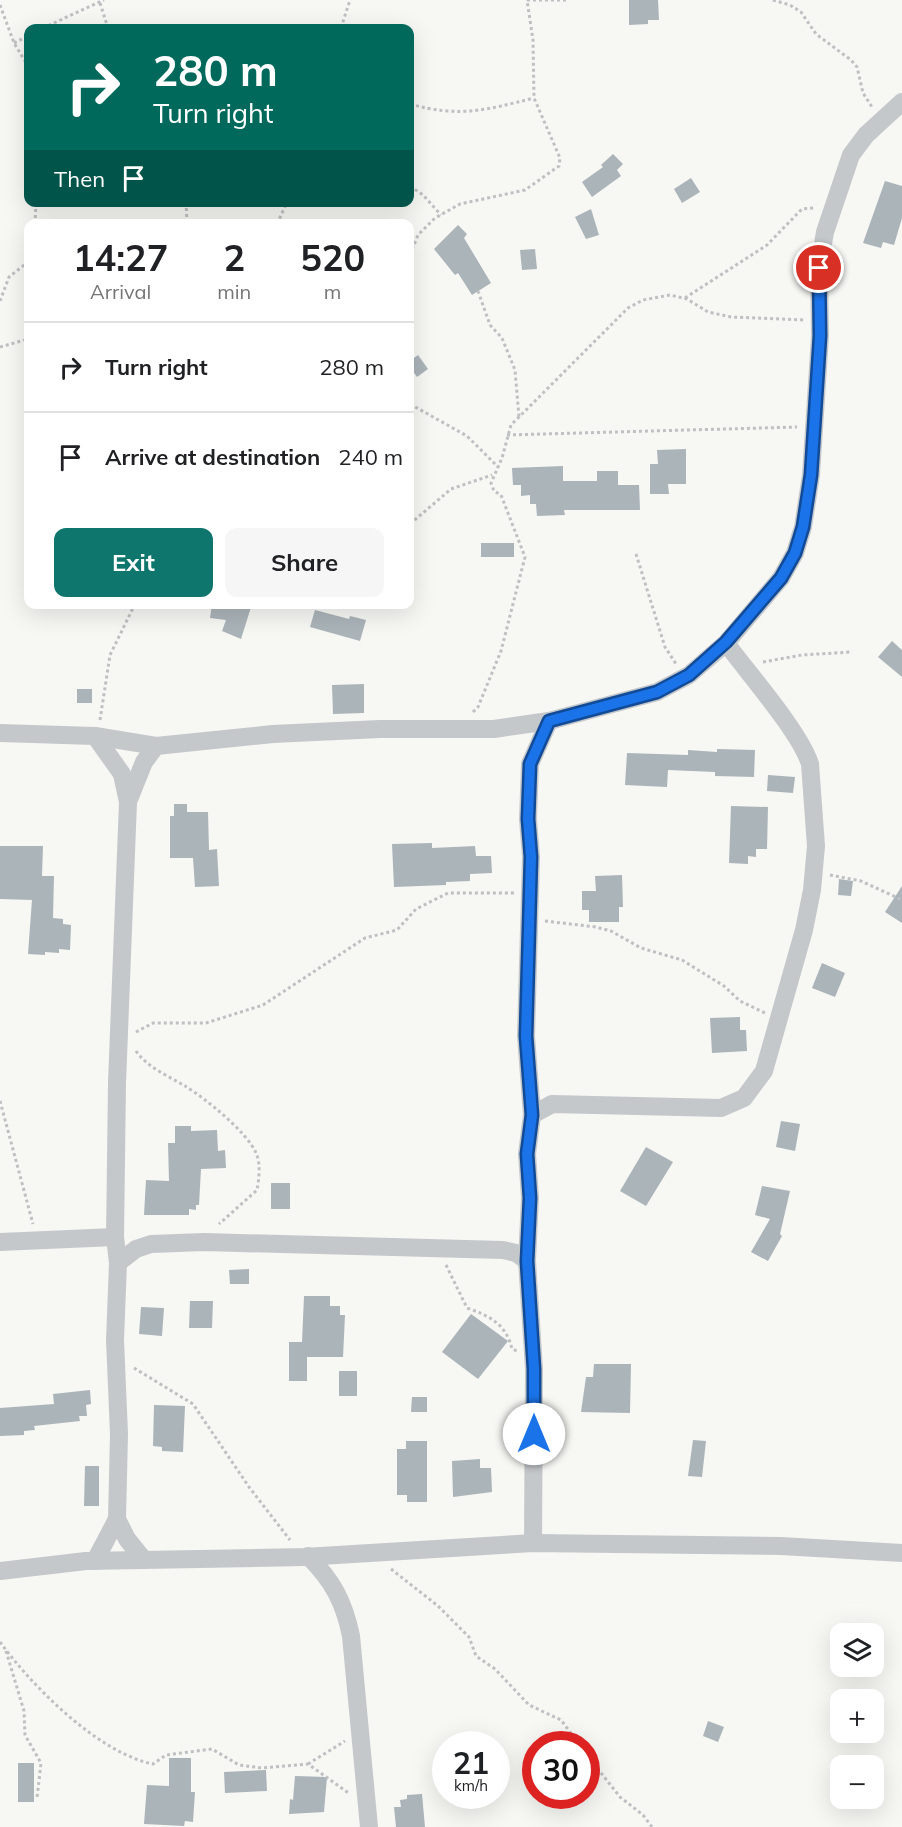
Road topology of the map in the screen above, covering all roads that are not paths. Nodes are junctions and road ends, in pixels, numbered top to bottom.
1 (902, 102) edge
2 (726, 642) junction
3 (549, 721) junction
4 (0, 733) edge
5 (97, 736) junction
6 (156, 746) junction
7 (128, 802) junction
8 (532, 1115) junction
9 (115, 1231) junction
10 (0, 1242) edge
11 (144, 1246) junction
12 (527, 1261) junction
13 (118, 1263) junction
14 (117, 1519) junction
15 (533, 1543) junction
16 (902, 1553) edge
17 (306, 1556) junction
18 (144, 1560) junction
19 (95, 1561) junction
20 (0, 1571) edge
21 (369, 1827) edge

1 - 2 street
2 - 3 street
2 - 8 street
3 - 6 street
3 - 8 street
4 - 5 street
5 - 6 street
5 - 7 street
6 - 7 street
7 - 9 street
8 - 12 street
9 - 10 street
9 - 11 street
9 - 13 street
11 - 12 street
11 - 13 street
12 - 15 street
13 - 14 street
14 - 18 street
14 - 19 street
15 - 16 street
15 - 17 street
17 - 18 street
17 - 21 street
18 - 19 street
19 - 20 street

